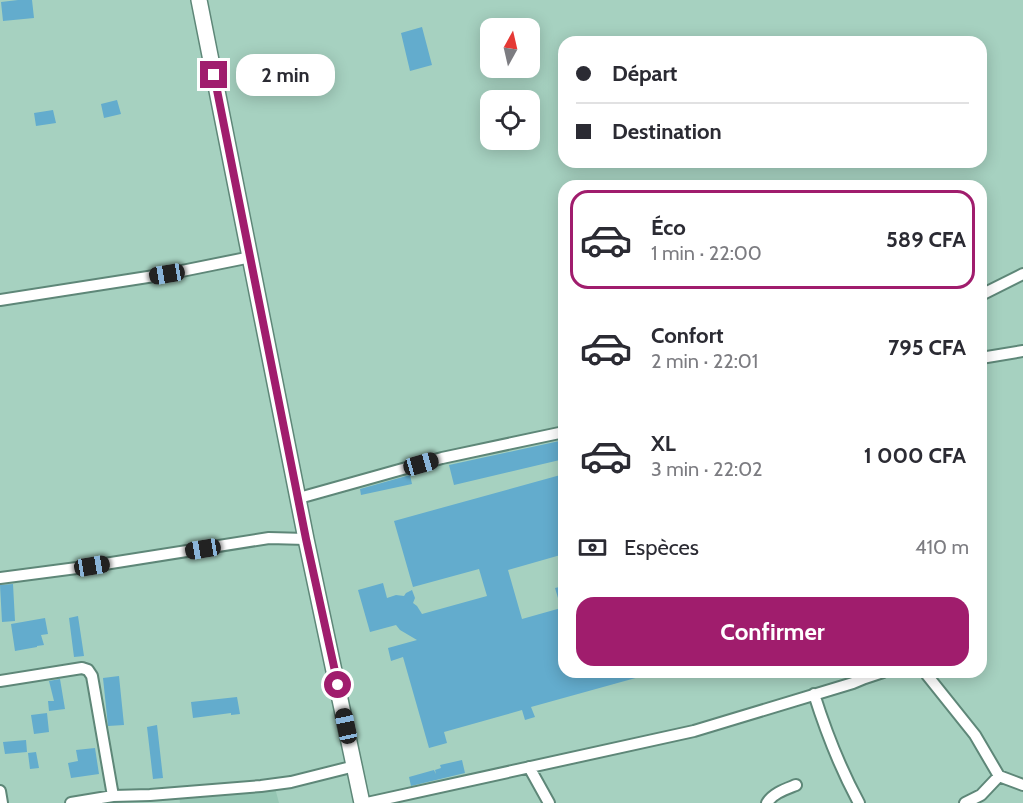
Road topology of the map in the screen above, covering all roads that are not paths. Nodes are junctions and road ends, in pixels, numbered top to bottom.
1 (199, 0) edge
2 (251, 257) junction
3 (1023, 274) edge
4 (987, 292) edge
5 (0, 300) edge
6 (1023, 351) edge
7 (987, 357) edge
8 (558, 433) edge
9 (299, 498) junction
10 (306, 539) junction
11 (0, 578) edge
12 (856, 678) edge
13 (929, 678) edge
14 (0, 681) edge
15 (814, 694) junction
16 (355, 766) junction
17 (529, 767) junction
18 (999, 776) junction
19 (796, 785) dead end
20 (1023, 786) edge
21 (0, 791) edge
22 (113, 796) junction
23 (2, 803) edge
24 (71, 803) edge
25 (362, 803) edge
26 (367, 803) edge
27 (549, 803) edge
28 (767, 803) edge
29 (859, 803) edge
30 (965, 803) edge

1 - 2 main road
2 - 5 street
2 - 9 main road
3 - 4 street
6 - 7 street
8 - 9 street
9 - 10 main road
10 - 11 street
10 - 16 main road
12 - 15 street
13 - 18 street
14 - 22 street
15 - 17 street
15 - 29 street
16 - 22 street
16 - 25 main road
17 - 26 street
17 - 27 street
18 - 20 street
18 - 30 street
19 - 28 street
21 - 23 street
22 - 24 street

